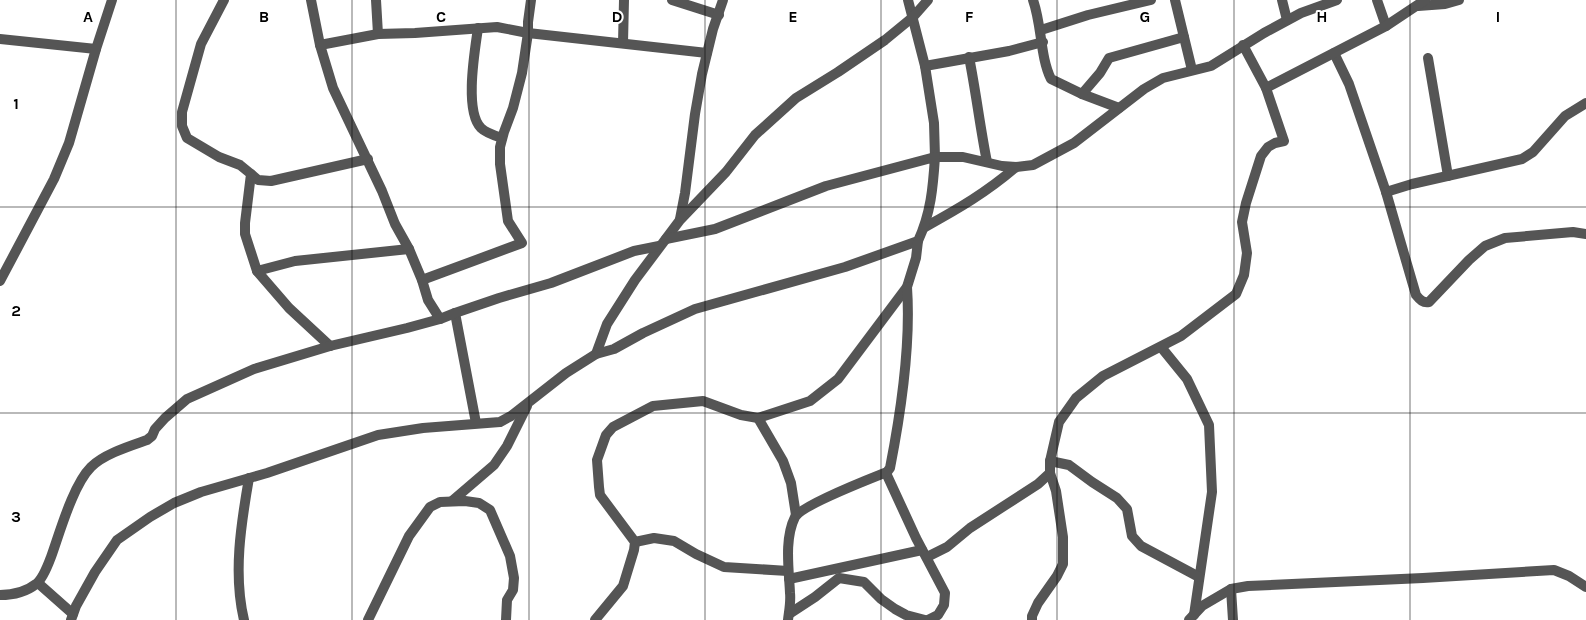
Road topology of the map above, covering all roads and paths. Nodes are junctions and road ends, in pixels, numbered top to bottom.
1 (112, 0) edge
2 (224, 0) edge
3 (311, 0) edge
4 (376, 0) edge
5 (530, 0) edge
6 (624, 0) edge
7 (672, 0) edge
8 (723, 0) edge
9 (908, 0) edge
10 (928, 0) edge
11 (1033, 0) edge
12 (1151, 0) edge
13 (1175, 0) edge
14 (1282, 0) edge
15 (1337, 0) edge
16 (1377, 0) edge
17 (1459, 0) edge
18 (1421, 3) edge
19 (706, 5) edge
20 (719, 15) junction
21 (913, 17) junction
22 (1288, 20) junction
23 (1386, 26) junction
24 (478, 28) junction
25 (1041, 30) junction
26 (528, 33) junction
27 (378, 34) junction
28 (1184, 37) junction
29 (0, 39) edge
30 (1043, 42) junction
31 (623, 43) junction
32 (320, 45) junction
33 (1243, 45) junction
34 (96, 49) junction
35 (707, 53) junction
36 (1334, 53) junction
37 (969, 57) junction
38 (1428, 58) dead end
39 (925, 66) junction
40 (1192, 70) junction
41 (1266, 88) junction
42 (1082, 94) junction
43 (1586, 103) edge
44 (1118, 108) junction
45 (502, 138) junction
46 (936, 157) junction
47 (368, 159) junction
48 (987, 162) junction
49 (1016, 167) junction
50 (251, 174) junction
51 (1448, 176) junction
52 (1386, 192) junction
53 (680, 220) junction
54 (925, 227) junction
55 (1586, 234) edge
56 (918, 241) junction
57 (663, 242) junction
58 (409, 249) junction
59 (257, 271) junction
60 (422, 280) junction
61 (0, 281) edge
62 (907, 287) junction
63 (455, 312) junction
64 (440, 319) junction
65 (330, 346) junction
66 (1161, 347) junction
67 (596, 354) junction
68 (529, 402) junction
69 (758, 418) junction
70 (476, 423) junction
71 (1050, 461) junction
72 (886, 473) junction
73 (1050, 473) junction
74 (249, 478) junction
75 (452, 501) junction
76 (796, 515) junction
77 (635, 542) junction
78 (924, 553) junction
79 (788, 575) junction
80 (1199, 577) junction
81 (38, 583) junction
82 (1586, 587) edge
83 (1231, 589) junction
84 (0, 595) edge
85 (72, 617) edge
86 (788, 617) edge
87 (1192, 617) edge
88 (244, 620) edge
89 (368, 620) edge
90 (506, 620) edge
91 (595, 620) edge
92 (924, 620) edge
93 (1032, 620) edge
94 (1233, 620) edge

1 - 34 street
2 - 50 street
3 - 32 street
4 - 27 street
5 - 26 street
6 - 31 street
7 - 19 street
8 - 20 street
9 - 21 street
10 - 21 street
11 - 25 street
12 - 25 street
13 - 28 street
14 - 22 street
15 - 22 street
16 - 23 street
17 - 18 street
18 - 23 street
19 - 20 street
20 - 35 street
21 - 39 street
21 - 53 street
22 - 33 street
23 - 36 street
24 - 26 street
24 - 27 street
24 - 45 street
25 - 30 street
26 - 31 street
26 - 45 street
27 - 32 street
28 - 40 street
28 - 42 street
29 - 34 street
30 - 37 street
30 - 42 street
31 - 35 street
32 - 47 street
33 - 40 street
33 - 41 street
34 - 61 street
35 - 53 street
36 - 41 street
36 - 52 street
37 - 39 street
37 - 48 street
38 - 51 street
39 - 46 street
40 - 44 street
41 - 66 street
42 - 44 street
43 - 51 street
44 - 49 street
45 - 60 street
46 - 48 street
46 - 54 street
46 - 57 street
47 - 50 street
47 - 58 street
48 - 49 street
49 - 54 street
50 - 59 street
51 - 52 street
52 - 55 street
53 - 57 street
54 - 56 street
56 - 62 street
56 - 67 street
57 - 63 street
57 - 67 street
58 - 59 street
58 - 60 street
59 - 65 street
60 - 64 street
62 - 69 street
62 - 72 street
63 - 64 street
63 - 70 street
64 - 65 street
65 - 81 street
66 - 71 street
66 - 80 street
67 - 68 street
68 - 70 street
68 - 75 street
69 - 76 street
69 - 77 street
70 - 74 street
71 - 73 street
71 - 80 street
72 - 76 street
72 - 78 street
73 - 78 street
73 - 93 street
74 - 85 street
74 - 88 street
75 - 89 street
75 - 90 street
76 - 79 street
77 - 79 street
77 - 91 street
78 - 79 street
78 - 92 street
79 - 86 street
80 - 87 street
81 - 84 street
81 - 85 street
82 - 83 street
83 - 87 street
83 - 94 street
86 - 92 street

